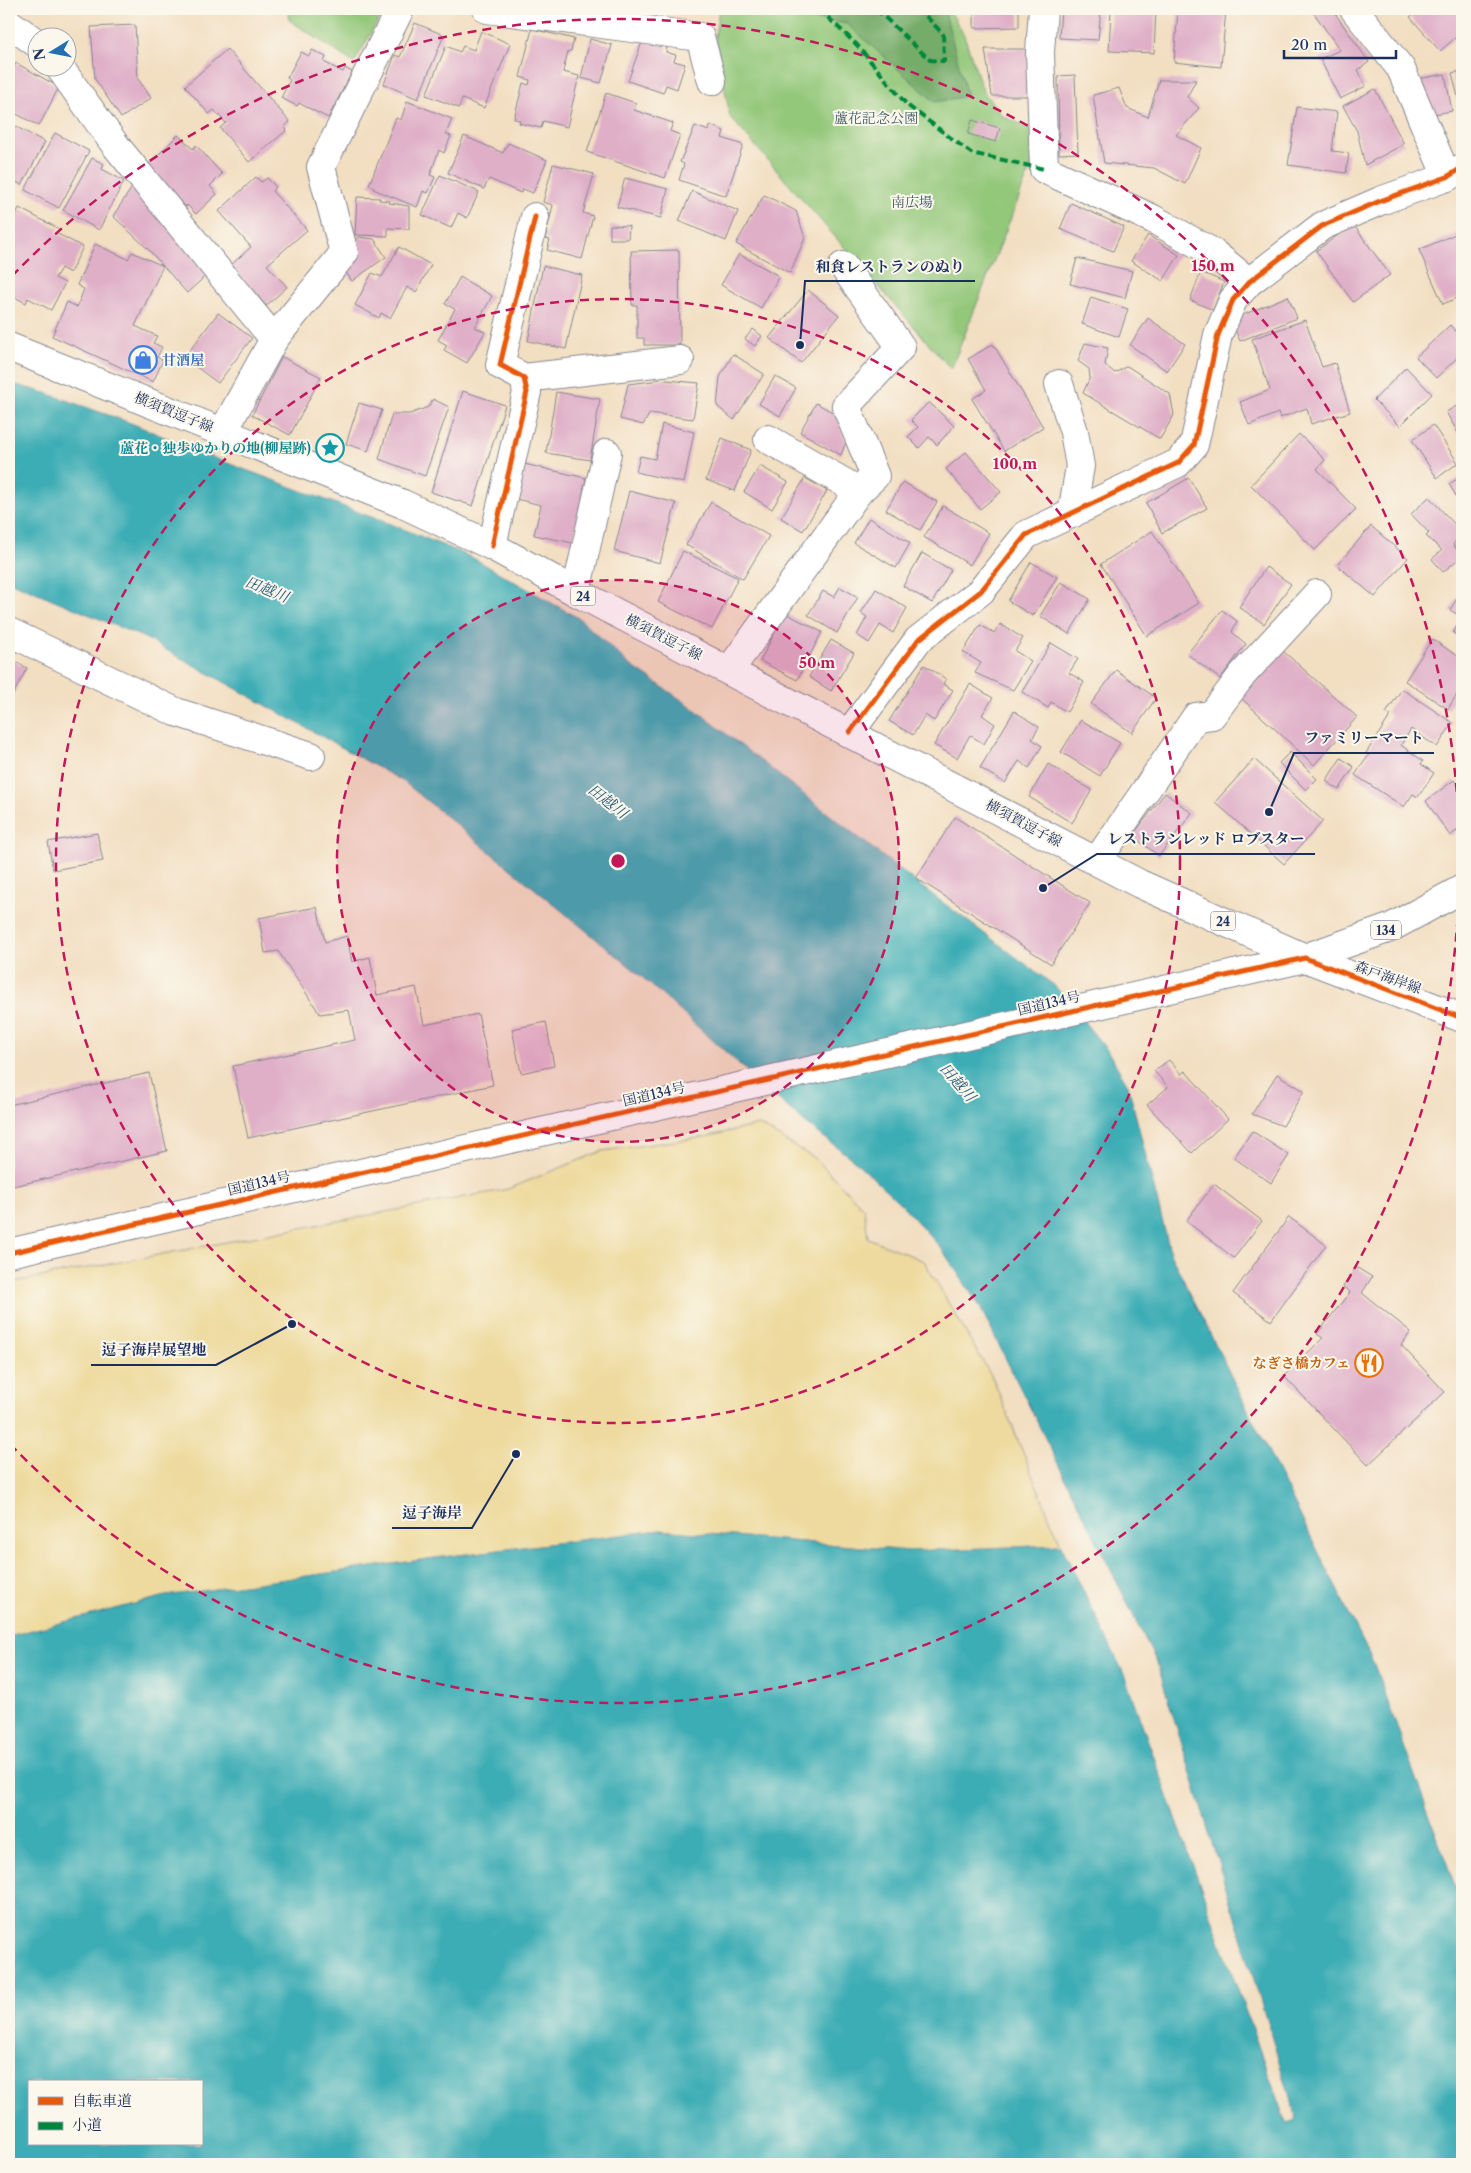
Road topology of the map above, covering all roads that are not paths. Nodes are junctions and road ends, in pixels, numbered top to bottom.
1 (400, 9) edge
2 (487, 9) edge
3 (1043, 9) edge
4 (1354, 9) edge
5 (10, 20) edge
6 (28, 35) edge
7 (67, 78) edge
8 (712, 80) dead end
9 (1455, 173) edge
10 (535, 217) dead end
11 (843, 266) dead end
12 (1249, 282) junction
13 (274, 339) junction
14 (9, 347) edge
15 (680, 360) dead end
16 (524, 378) junction
17 (1060, 384) dead end
18 (223, 432) junction
19 (768, 439) dead end
20 (607, 453) dead end
21 (860, 491) junction
22 (1072, 514) junction
23 (492, 546) junction
24 (576, 592) junction
25 (1317, 594) dead end
26 (9, 632) edge
27 (729, 671) junction
28 (850, 732) junction
29 (311, 756) dead end
30 (1097, 861) junction
31 (1462, 889) edge
32 (1305, 958) junction
33 (1462, 1018) edge
34 (9, 1253) edge

1 - 13 main road
2 - 8 main road
3 - 12 main road
4 - 9 main road
5 - 6 main road
7 - 13 main road
9 - 12 main road
10 - 16 main road
11 - 21 main road
12 - 22 main road
13 - 18 main road
14 - 18 main road, 横須賀逗子線 / 24
15 - 16 main road
16 - 23 main road
17 - 22 main road
18 - 23 main road, 横須賀逗子線 / 24
19 - 21 main road
20 - 24 main road
21 - 27 main road
22 - 28 main road
23 - 24 main road, 横須賀逗子線 / 24
24 - 27 main road, 横須賀逗子線 / 24
25 - 30 main road
26 - 29 main road
27 - 28 main road, 横須賀逗子線 / 24
28 - 30 main road, 横須賀逗子線 / 24
30 - 32 main road, 横須賀逗子線 / 24
31 - 32 main road, 国道134号 / 134
32 - 33 main road, 森戸海岸線
32 - 34 main road, 国道134号 / 134

